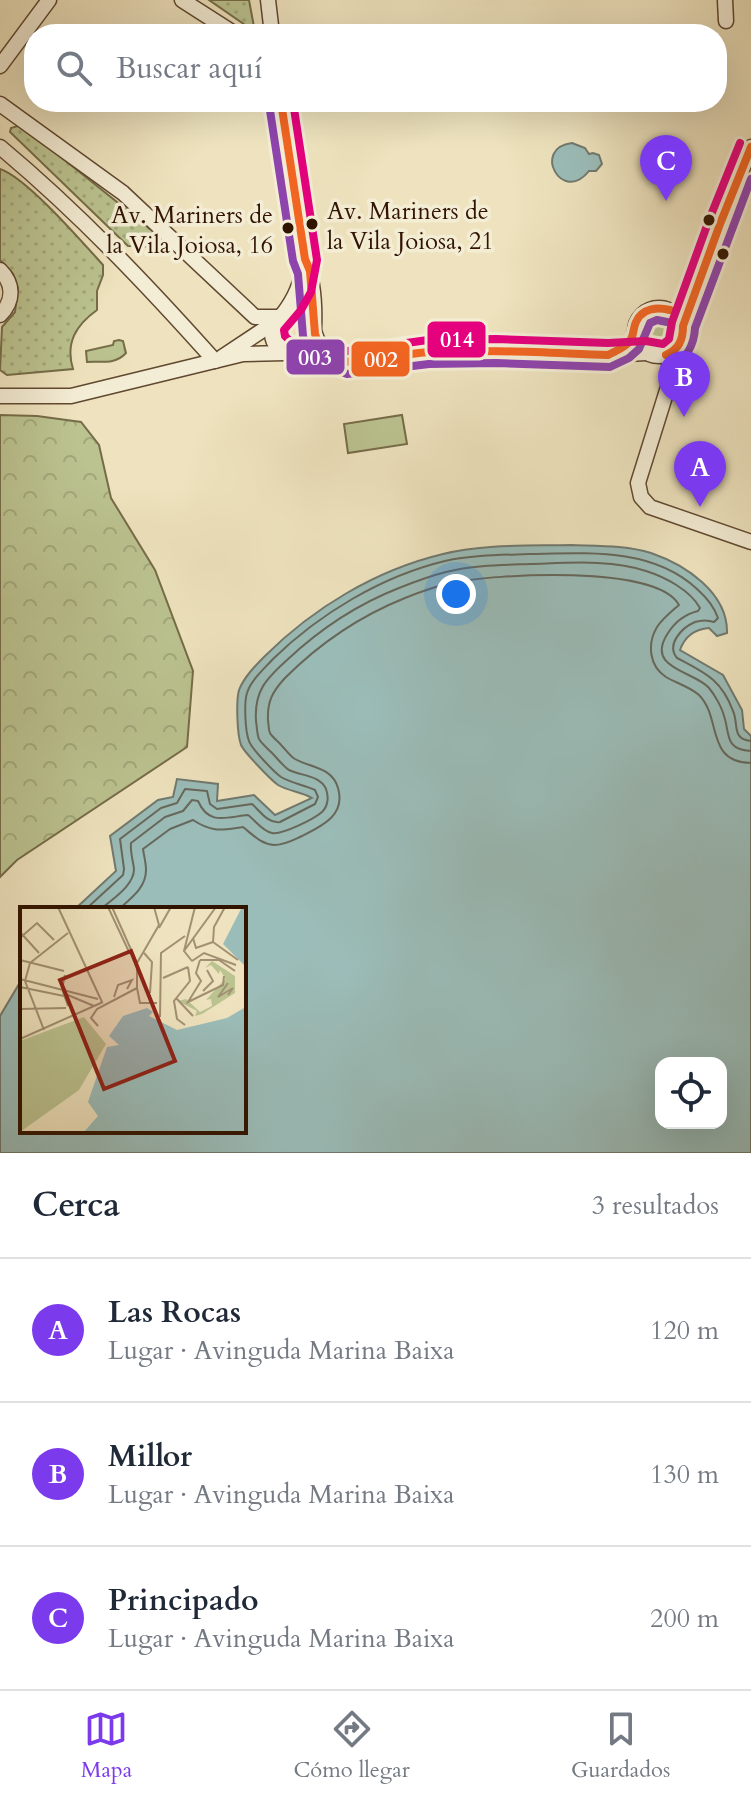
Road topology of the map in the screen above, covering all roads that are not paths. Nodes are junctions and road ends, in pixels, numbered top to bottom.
1 (49, 0) edge
2 (182, 0) edge
3 (268, 0) edge
4 (725, 0) edge
5 (726, 21) dead end
6 (31, 24) edge
7 (219, 24) edge
8 (271, 24) edge
9 (24, 34) edge
10 (0, 66) edge
11 (0, 104) edge
12 (283, 112) edge
13 (0, 147) edge
14 (751, 147) edge
15 (305, 259) junction
16 (0, 270) edge
17 (696, 292) junction
18 (675, 308) junction
19 (0, 315) edge
20 (279, 318) junction
21 (683, 326) junction
22 (314, 332) junction
23 (634, 334) junction
24 (292, 353) junction
25 (646, 353) junction
26 (608, 355) junction
27 (668, 355) junction
28 (344, 360) junction
29 (215, 361) junction
30 (0, 396) edge
31 (751, 542) edge

1 - 6 street
2 - 7 street
3 - 8 street
4 - 5 street
9 - 10 street
11 - 20 street
12 - 15 street
13 - 29 street
14 - 17 street
15 - 20 street
15 - 22 street
16 - 19 street
17 - 18 street
17 - 21 street
18 - 21 street
18 - 23 street
20 - 22 street
20 - 24 street
20 - 29 street
21 - 27 street
22 - 24 street
22 - 28 street
23 - 25 street
23 - 26 street
24 - 28 street
24 - 29 street
25 - 26 street
25 - 27 street
26 - 28 street
27 - 31 street
29 - 30 street

